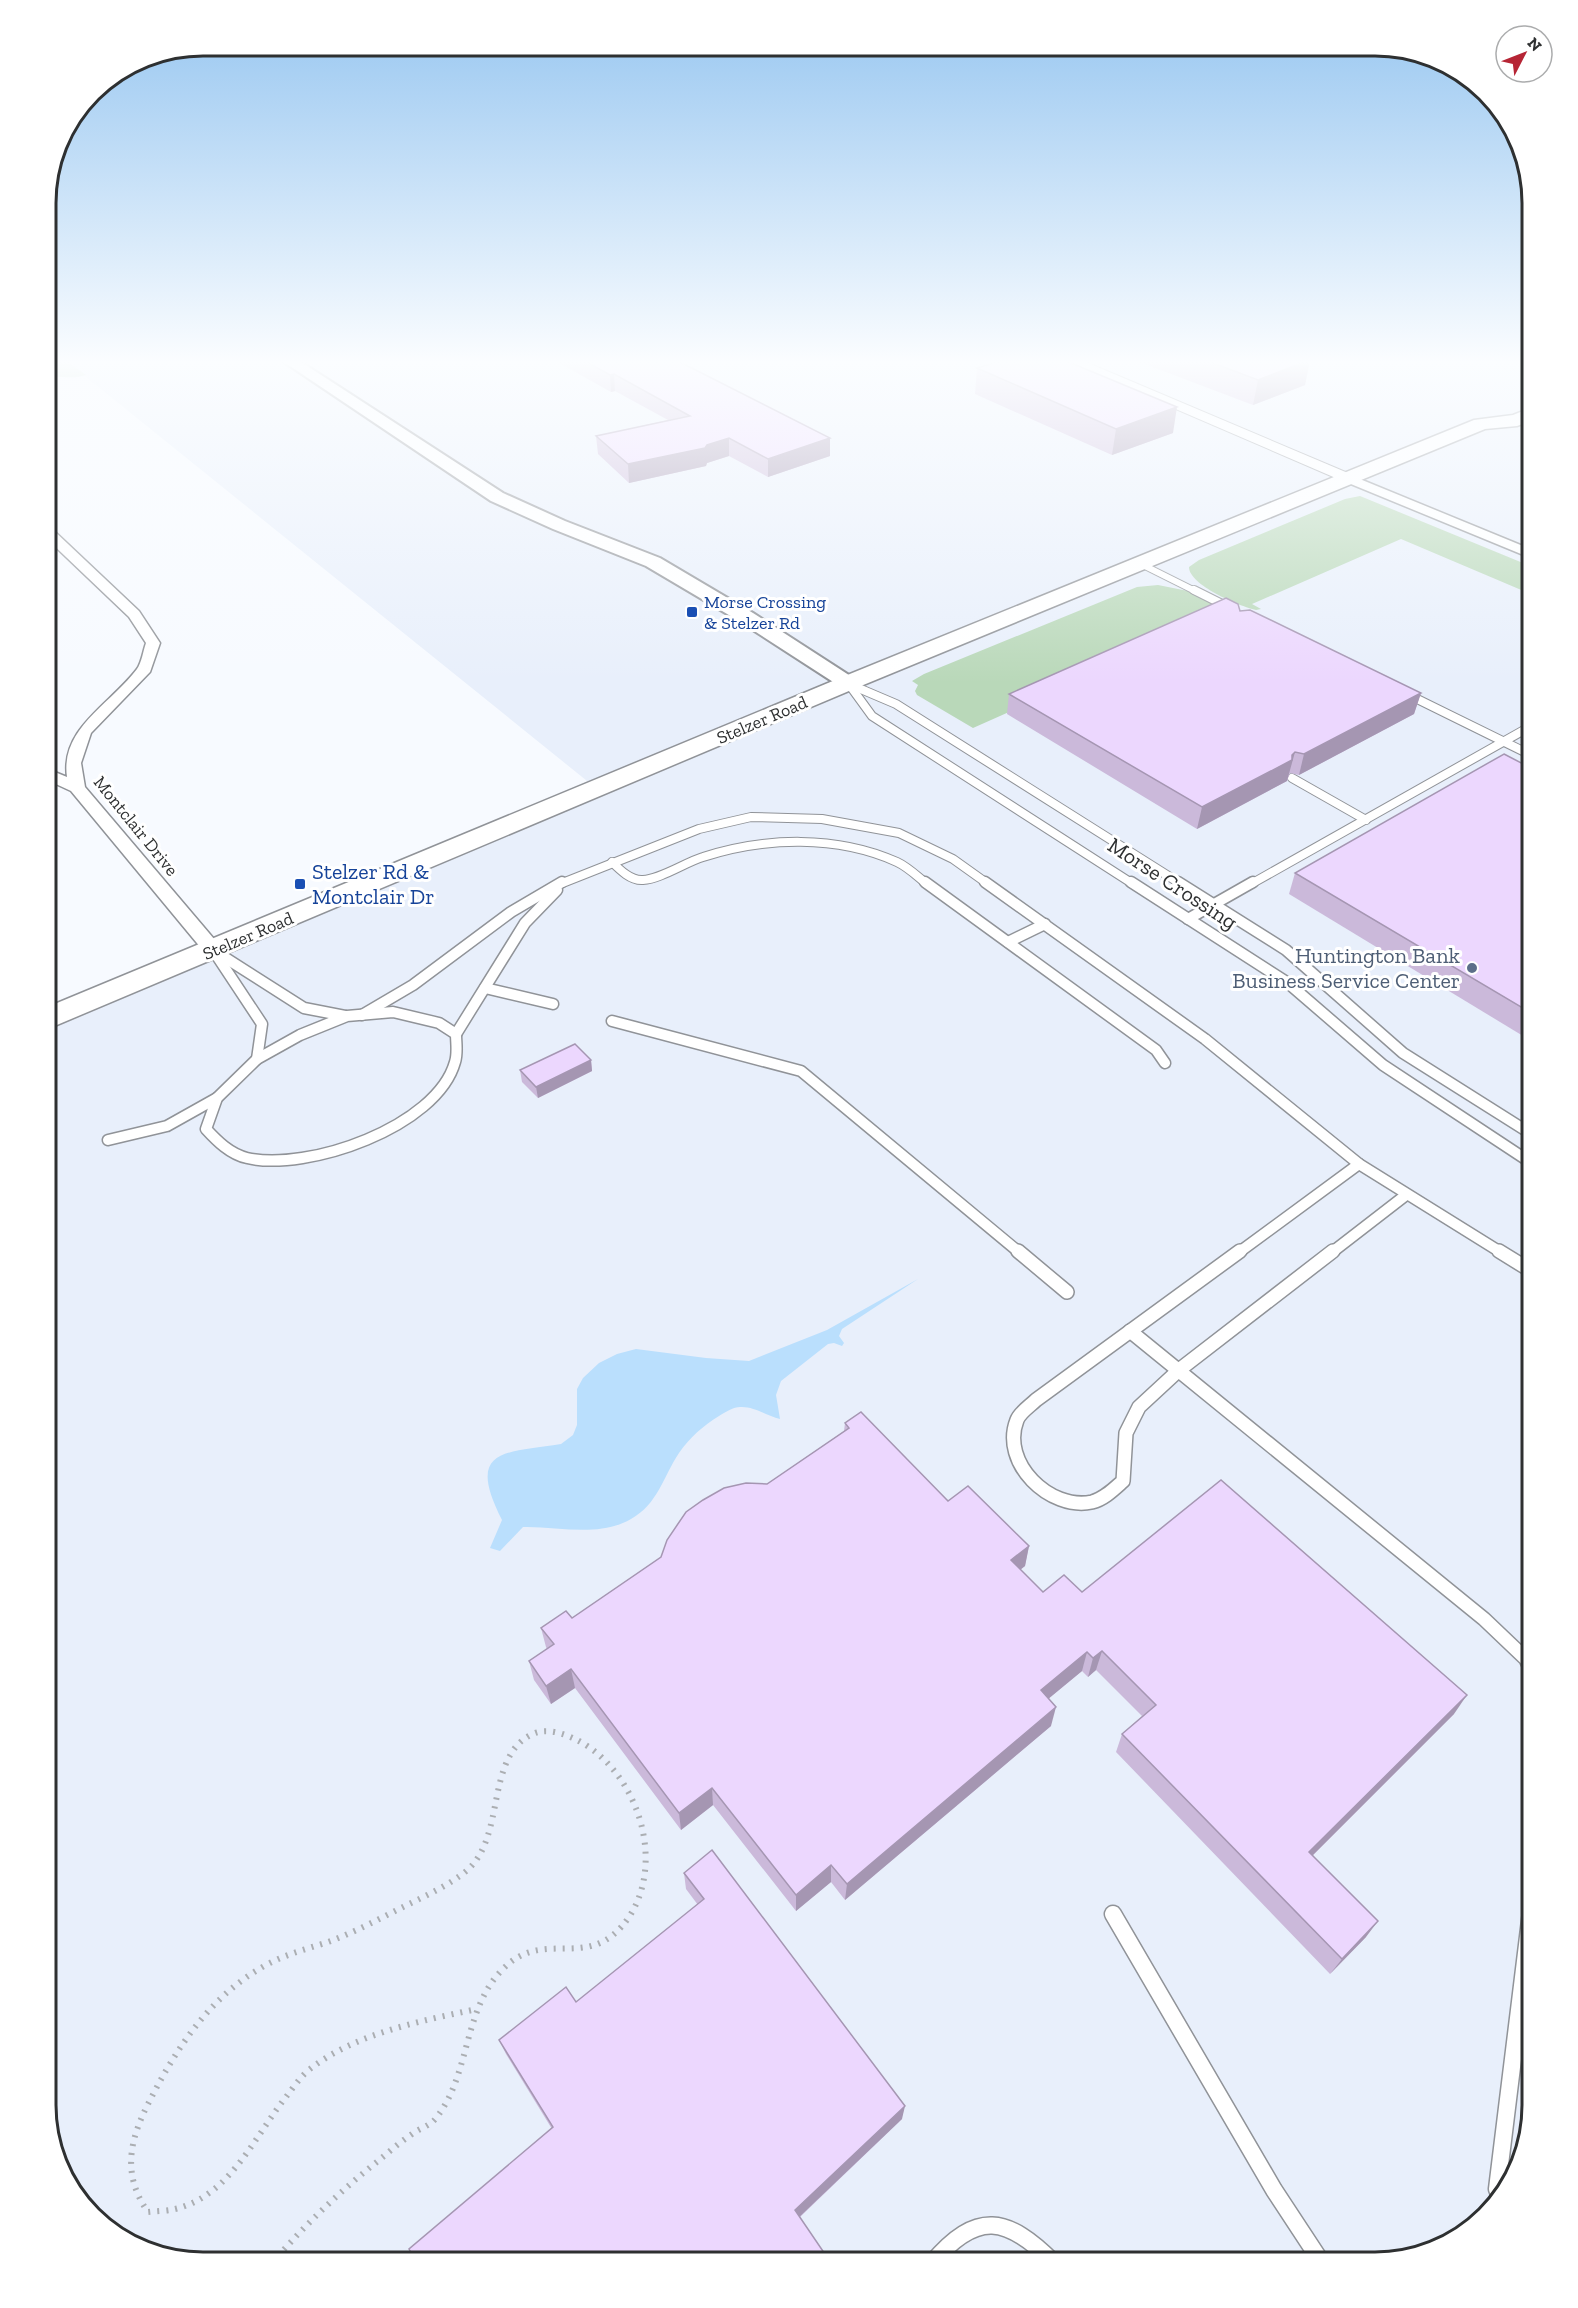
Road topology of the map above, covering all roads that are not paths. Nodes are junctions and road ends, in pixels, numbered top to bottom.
1 (452, 468) edge
2 (1341, 468) edge
3 (1342, 468) edge
4 (1376, 468) edge
5 (1359, 475) junction
6 (1480, 518) dead end
7 (56, 540) edge
8 (1522, 550) edge
9 (1141, 564) junction
10 (1234, 609) edge
11 (848, 683) junction
12 (1401, 691) edge
13 (1522, 732) edge
14 (1505, 742) junction
15 (1522, 750) edge
16 (56, 778) edge
17 (1292, 778) edge
18 (77, 788) junction
19 (1366, 820) junction
20 (612, 862) junction
21 (566, 880) junction
22 (1214, 904) junction
23 (1188, 919) junction
24 (1045, 924) junction
25 (1008, 942) junction
26 (213, 950) junction
27 (485, 988) junction
28 (553, 1004) dead end
29 (56, 1015) edge
30 (362, 1015) junction
31 (347, 1016) junction
32 (612, 1021) dead end
33 (456, 1034) junction
34 (257, 1059) junction
35 (1165, 1062) dead end
36 (217, 1098) junction
37 (1522, 1128) edge
38 (108, 1140) dead end
39 (1522, 1157) edge
40 (1359, 1164) junction
41 (1406, 1195) junction
42 (1522, 1265) edge
43 (1067, 1292) dead end
44 (1130, 1331) junction
45 (1179, 1370) junction
46 (1522, 1655) edge
47 (1113, 1914) dead end
48 (1522, 1986) edge
49 (1497, 2187) edge
50 (942, 2252) edge
51 (1044, 2252) edge
52 (1315, 2252) edge

1 - 11 main road, Morse Crossing
2 - 5 street
3 - 5 street
4 - 5 main road, Stelzer Road
5 - 6 street
5 - 8 street
5 - 9 main road, Stelzer Road
7 - 18 street, Montclair Drive
9 - 10 lane
9 - 11 main road, Stelzer Road
11 - 22 lane, Morse Crossing
11 - 23 lane, Morse Crossing
11 - 26 main road, Stelzer Road
12 - 14 lane
13 - 14 lane
14 - 15 lane
14 - 19 lane
16 - 18 street
17 - 19 lane
18 - 26 street, Montclair Drive
19 - 22 lane
20 - 21 lane
20 - 24 lane
20 - 25 lane
21 - 27 lane
21 - 30 lane
22 - 23 lane
22 - 37 lane, Morse Crossing
23 - 39 lane, Morse Crossing
24 - 25 lane
24 - 40 lane
25 - 35 lane
26 - 29 main road, Stelzer Road
26 - 31 lane
26 - 34 lane
27 - 28 lane
27 - 33 lane
30 - 31 lane
30 - 33 lane
31 - 34 lane
32 - 43 lane
33 - 36 lane
34 - 36 lane
36 - 38 lane
40 - 41 lane
40 - 44 lane
41 - 42 lane
41 - 45 lane
44 - 45 lane
44 - 45 lane
45 - 46 lane
47 - 52 lane
48 - 49 lane
50 - 51 lane

